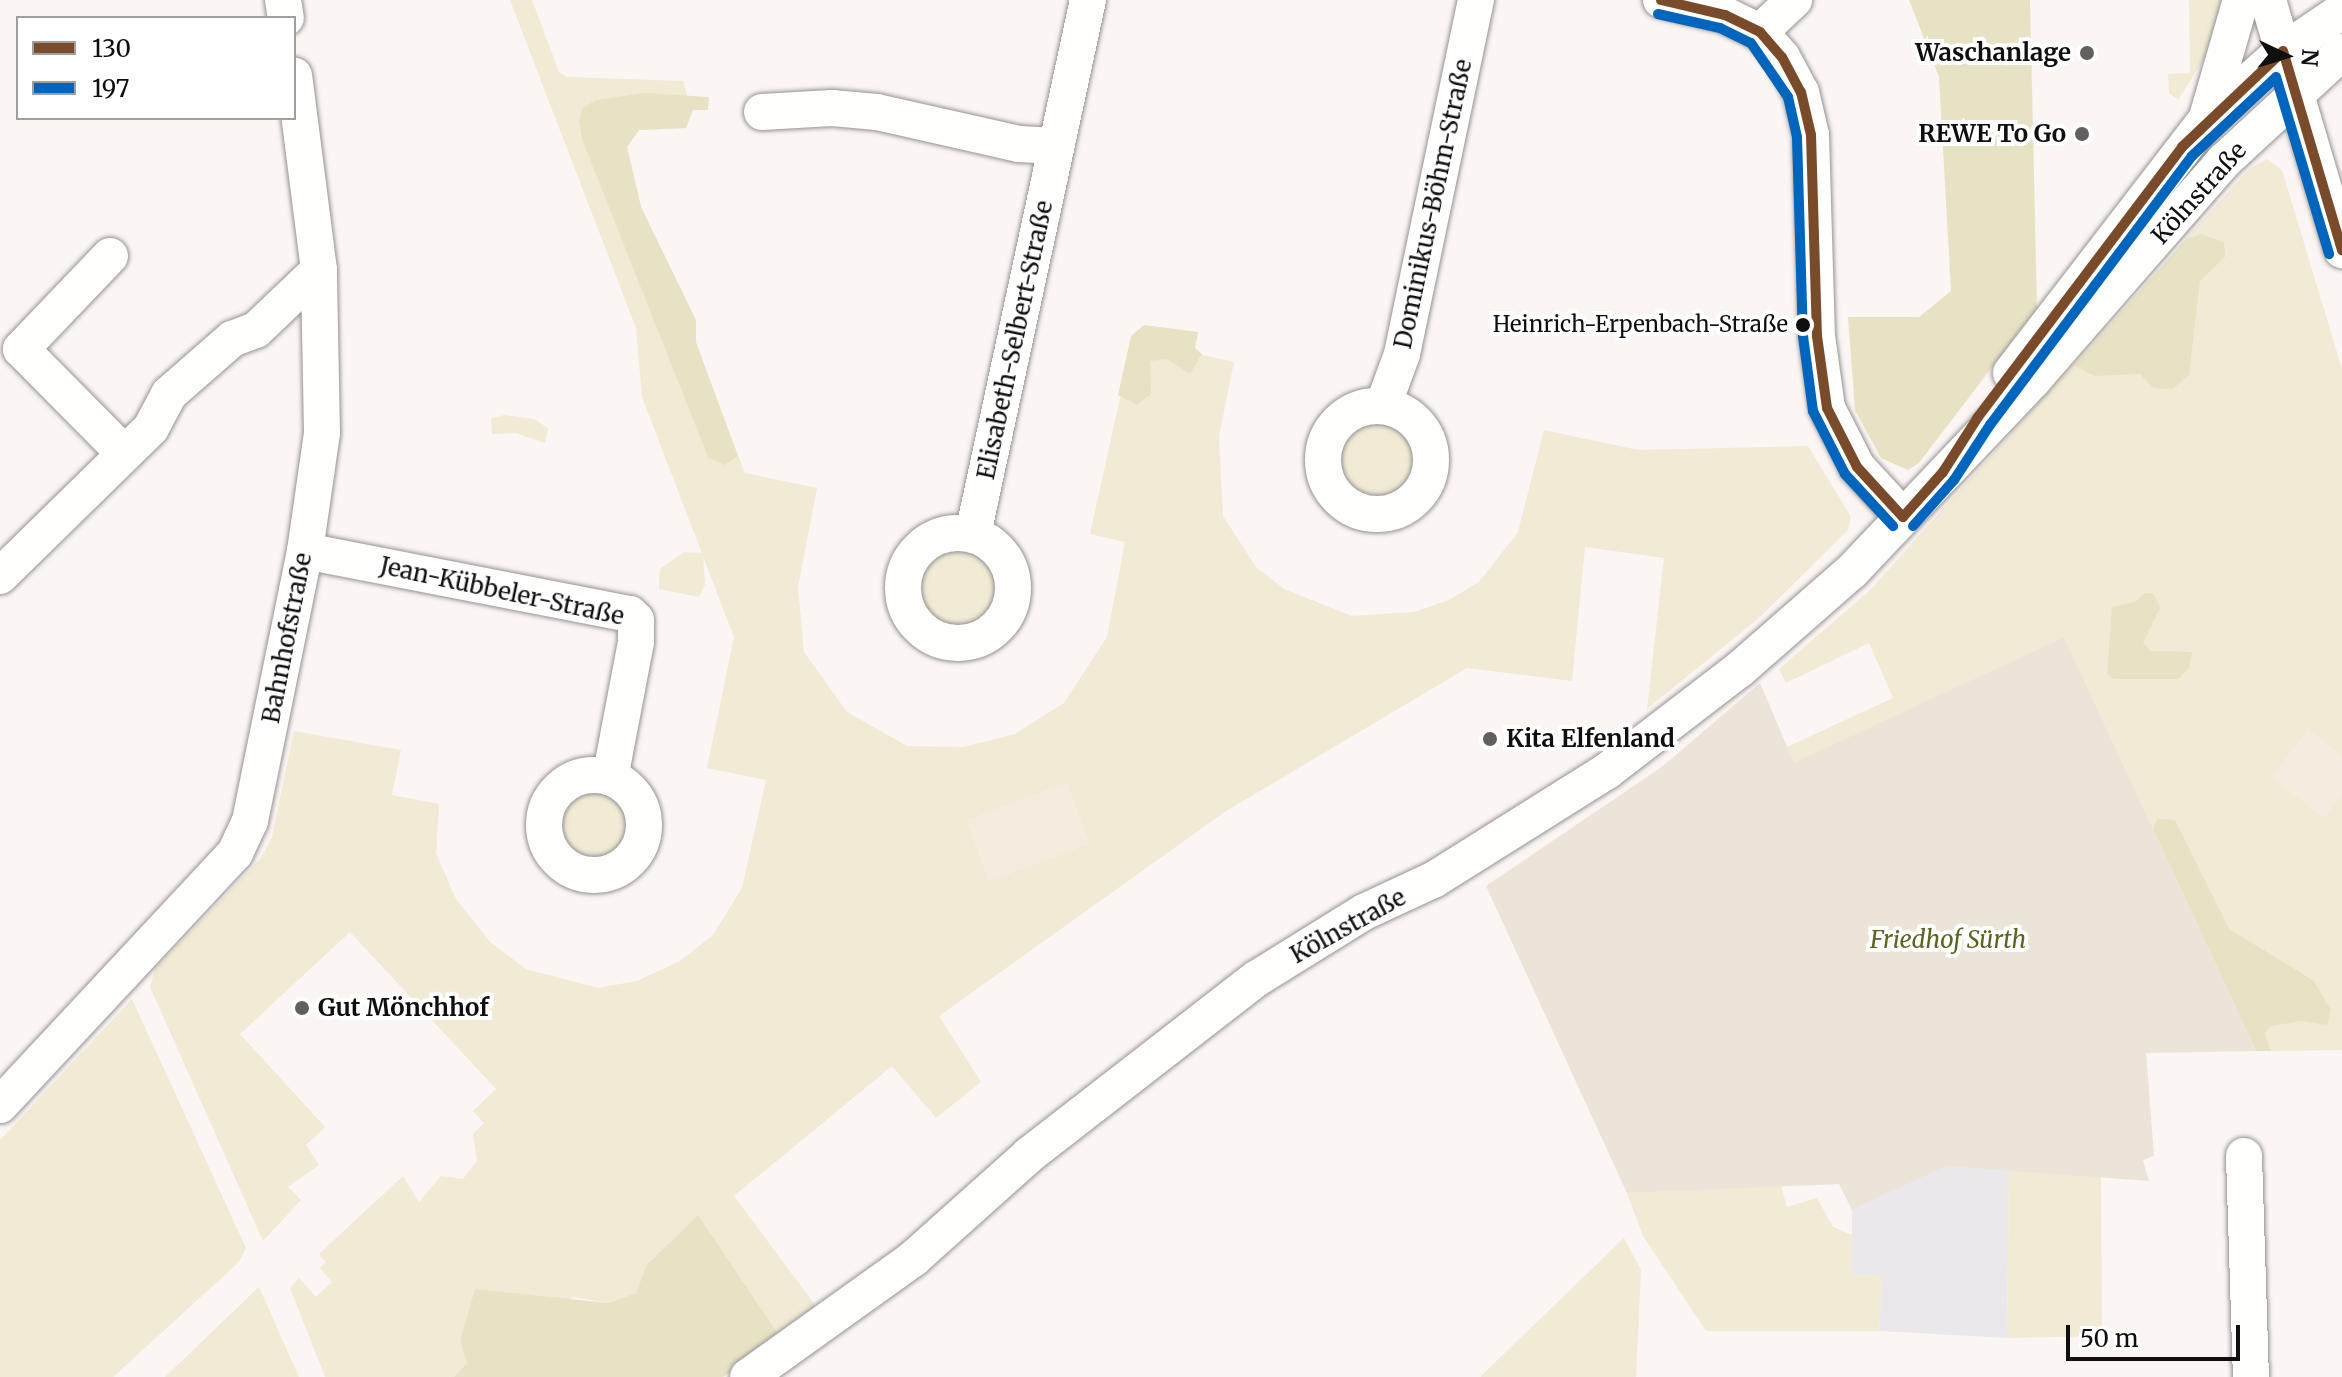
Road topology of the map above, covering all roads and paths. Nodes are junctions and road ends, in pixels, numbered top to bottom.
1 (1088, 0) edge
2 (1476, 0) edge
3 (1661, 0) edge
4 (1794, 0) edge
5 (2241, 0) edge
6 (2268, 0) edge
7 (2342, 11) edge
8 (1760, 32) junction
9 (2283, 51) junction
10 (2342, 52) edge
11 (296, 92) edge
12 (2295, 93) junction
13 (762, 112) dead end
14 (2206, 120) junction
15 (1056, 146) junction
16 (2342, 250) edge
17 (110, 256) dead end
18 (319, 270) junction
19 (1383, 406) dead end
20 (124, 453) junction
21 (1943, 472) junction
22 (1903, 517) junction
23 (973, 534) dead end
24 (305, 551) junction
25 (0, 576) edge
26 (610, 778) dead end
27 (0, 1105) edge
28 (2244, 1156) dead end
29 (785, 1367) edge
30 (748, 1377) edge
31 (2251, 1377) edge

1 - 15 street, Elisabeth-Selbert-Straße
2 - 19 street, Dominikus-Böhm-Straße
3 - 8 street
4 - 8 street
5 - 14 street
6 - 9 street
7 - 9 street, Kölnstraße
8 - 22 street
9 - 12 street
9 - 14 street, Kölnstraße
10 - 12 street, Kölnstraße
11 - 18 street, Bahnhofstraße
12 - 16 street
12 - 21 street, Kölnstraße
13 - 15 street
14 - 21 street, Kölnstraße
15 - 23 street, Elisabeth-Selbert-Straße
17 - 20 street
18 - 20 street
18 - 24 street, Bahnhofstraße
20 - 25 street
21 - 22 street, Kölnstraße
22 - 29 street, Kölnstraße
24 - 26 street, Jean-Kübbeler-Straße
24 - 27 street, Bahnhofstraße
28 - 31 street
29 - 30 street, Kölnstraße

